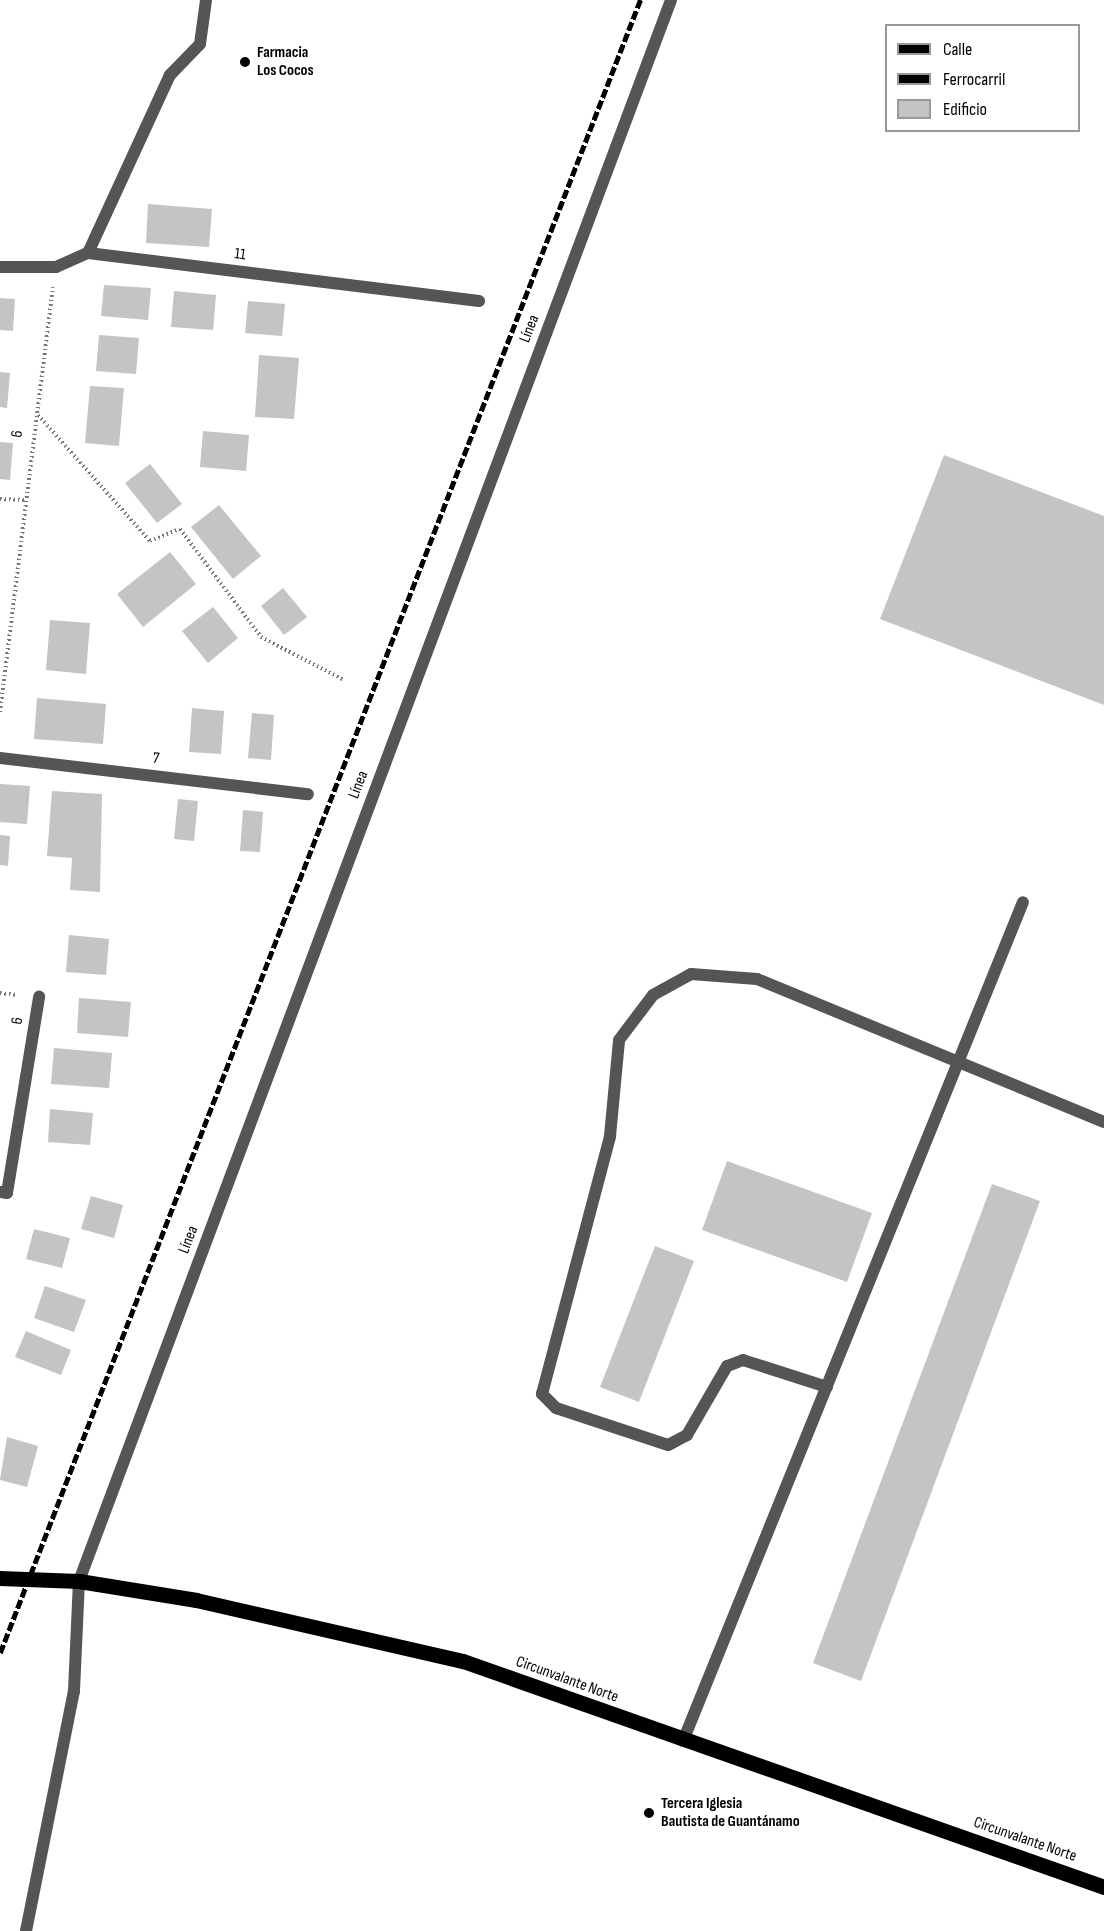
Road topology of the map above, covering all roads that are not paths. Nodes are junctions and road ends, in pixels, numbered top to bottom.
1 (206, 0) edge
2 (671, 0) edge
3 (88, 253) junction
4 (0, 267) edge
5 (479, 301) dead end
6 (0, 758) edge
7 (308, 794) dead end
8 (1023, 902) dead end
9 (39, 997) dead end
10 (957, 1065) junction
11 (1104, 1122) edge
12 (4, 1192) edge
13 (827, 1387) junction
14 (0, 1578) edge
15 (79, 1581) junction
16 (683, 1741) junction
17 (1104, 1887) edge
18 (26, 1931) edge

1 - 3 street
2 - 15 street, Línea
3 - 4 street
3 - 5 street, 11
6 - 7 street, 7
8 - 10 street
9 - 12 street, 6
10 - 11 street
10 - 13 street
10 - 13 street
13 - 16 street
14 - 15 main road, Circunvalante Norte
15 - 16 main road, Circunvalante Norte
15 - 18 street, Línea
16 - 17 main road, Circunvalante Norte

